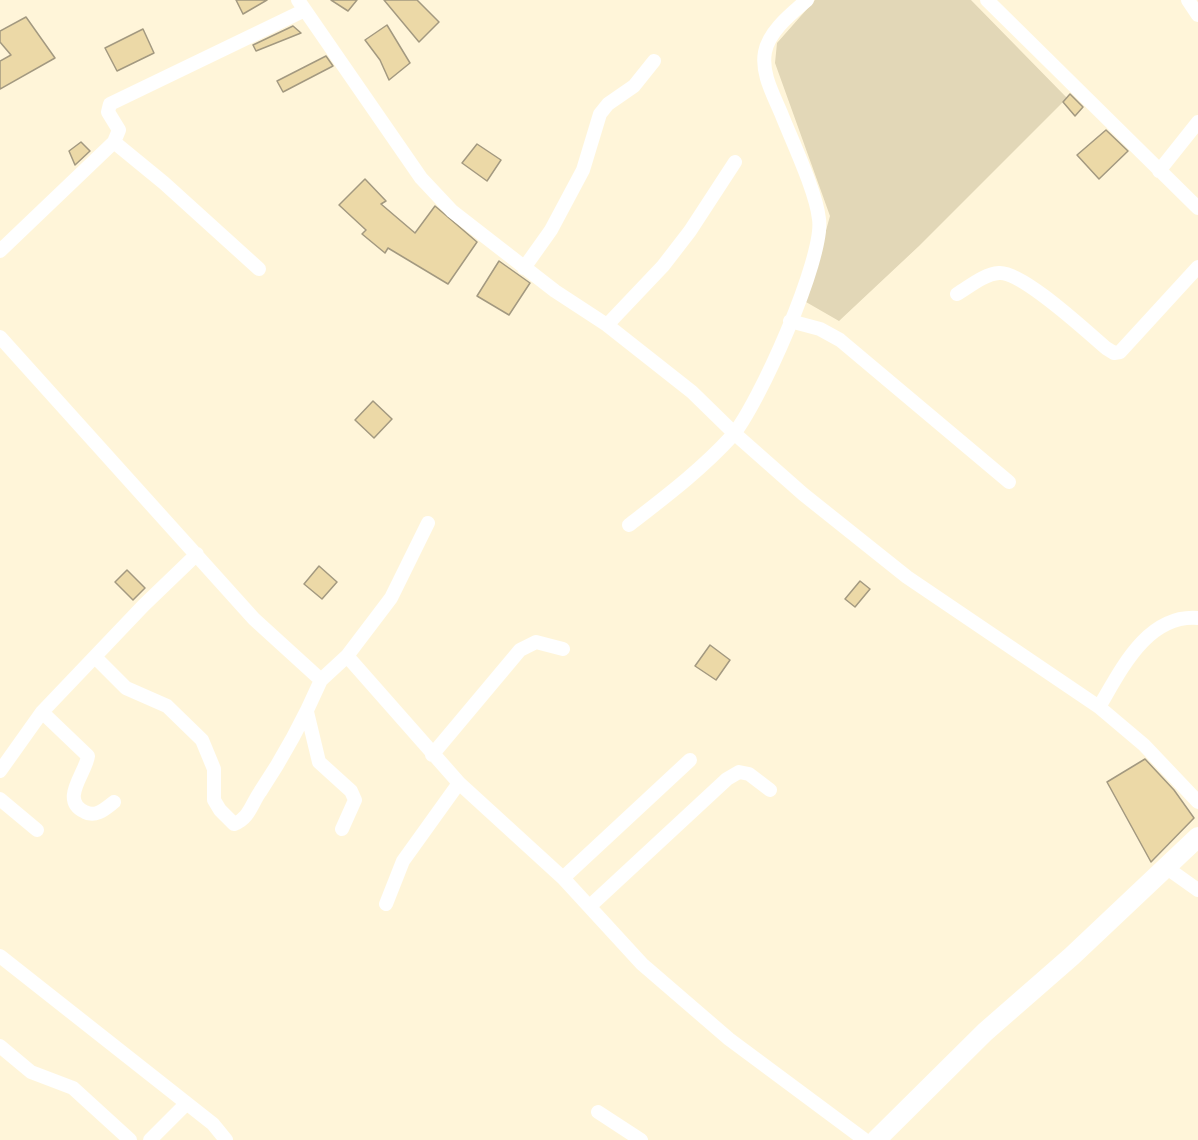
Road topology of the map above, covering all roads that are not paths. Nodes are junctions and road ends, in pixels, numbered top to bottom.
1 (807, 0) edge
2 (987, 0) edge
3 (1188, 0) edge
4 (303, 4) edge
5 (1198, 15) edge
6 (654, 61) dead end
7 (1198, 122) edge
8 (114, 142) junction
9 (735, 162) dead end
10 (1159, 171) junction
11 (1198, 208) edge
12 (0, 251) edge
13 (1198, 267) edge
14 (259, 268) dead end
15 (524, 268) junction
16 (957, 294) dead end
17 (790, 321) junction
18 (607, 325) junction
19 (0, 337) edge
20 (734, 434) junction
21 (1009, 482) dead end
22 (428, 523) dead end
23 (629, 525) dead end
24 (198, 555) junction
25 (1198, 618) edge
26 (562, 649) dead end
27 (347, 656) junction
28 (95, 657) junction
29 (321, 680) junction
30 (1099, 707) junction
31 (42, 712) junction
32 (307, 712) junction
33 (432, 755) junction
34 (690, 760) dead end
35 (3, 762) edge
36 (459, 783) junction
37 (770, 790) dead end
38 (0, 799) edge
39 (114, 801) dead end
40 (1198, 802) edge
41 (37, 830) dead end
42 (342, 830) dead end
43 (1198, 837) edge
44 (1167, 868) junction
45 (562, 878) junction
46 (1198, 890) edge
47 (386, 904) dead end
48 (590, 906) junction
49 (0, 956) edge
50 (0, 1046) edge
51 (186, 1104) junction
52 (598, 1112) dead end
53 (130, 1140) edge
54 (150, 1140) edge
55 (226, 1140) edge
56 (641, 1140) edge
57 (865, 1140) edge
58 (876, 1140) edge

1 - 17 street
2 - 10 street
3 - 5 street
4 - 8 street
4 - 15 street
6 - 15 street
7 - 10 street
8 - 12 street
8 - 14 street
9 - 18 street
10 - 11 street
13 - 16 street
15 - 18 street
17 - 20 street
17 - 21 street
18 - 20 street
19 - 24 street
20 - 23 street
20 - 30 street
22 - 27 street
24 - 28 street
24 - 29 street
25 - 30 street
26 - 33 street
27 - 29 street
27 - 33 street
28 - 31 street
28 - 32 street
29 - 32 street
30 - 40 street
31 - 35 street
31 - 39 street
32 - 42 street
33 - 36 street
34 - 45 street
36 - 45 street
36 - 47 street
37 - 48 street
38 - 41 street
43 - 44 street
44 - 46 street
44 - 58 street
45 - 48 street
48 - 57 street
49 - 51 street
50 - 53 street
51 - 54 street
51 - 55 street
52 - 56 street

